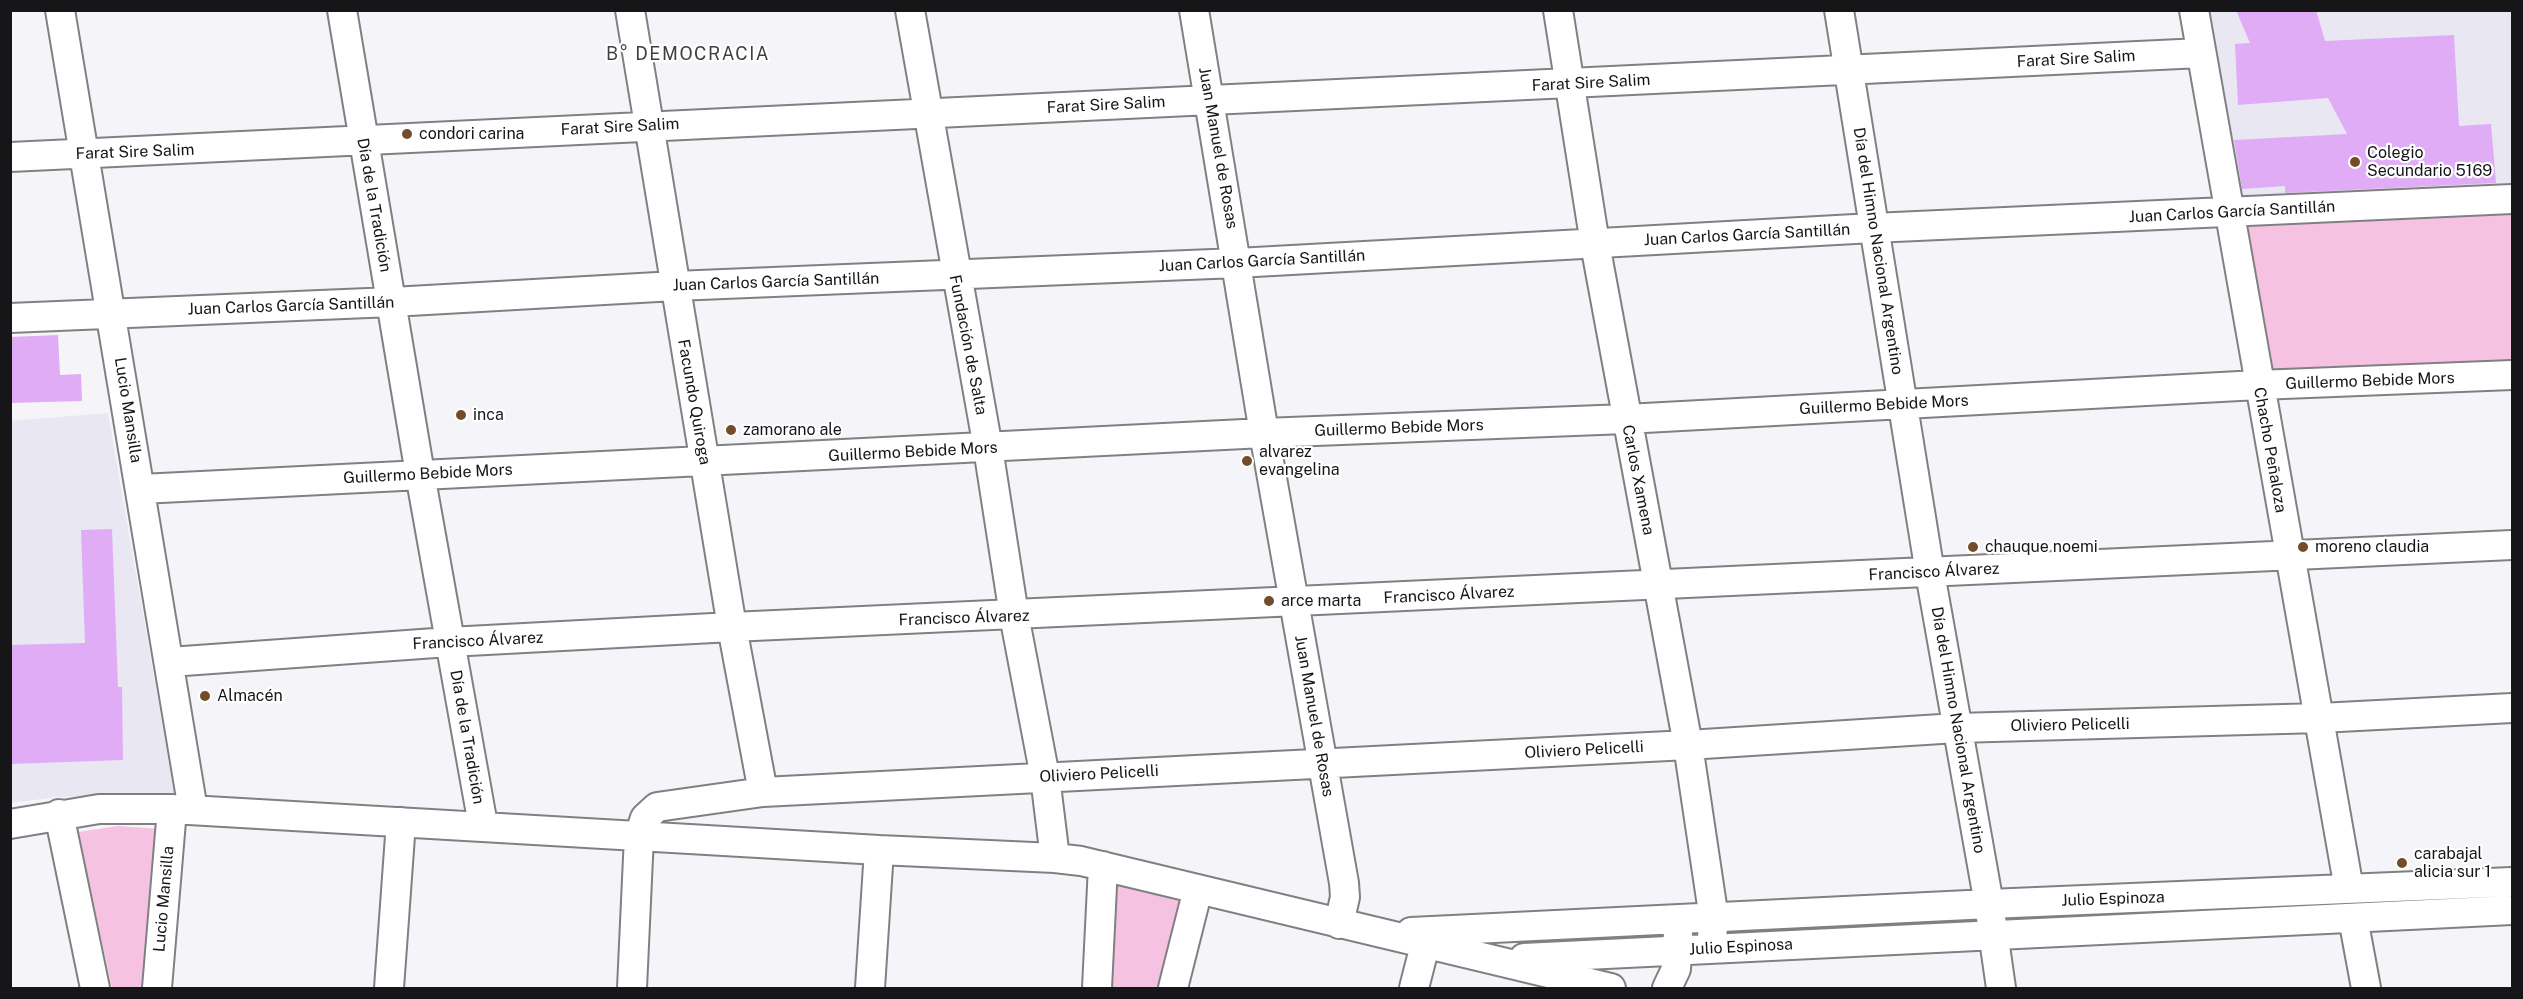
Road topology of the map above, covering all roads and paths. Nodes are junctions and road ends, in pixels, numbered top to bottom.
1 (60, 10) edge
2 (342, 10) edge
3 (630, 10) edge
4 (910, 10) edge
5 (1194, 10) edge
6 (1558, 10) edge
7 (1839, 10) edge
8 (2194, 10) edge
9 (2200, 52) junction
10 (1849, 70) junction
11 (1570, 84) junction
12 (1210, 100) junction
13 (930, 114) junction
14 (648, 125) junction
15 (363, 143) junction
16 (85, 154) junction
17 (10, 158) edge
18 (2512, 199) edge
19 (2229, 212) junction
20 (1873, 228) junction
21 (1595, 244) junction
22 (1238, 263) junction
23 (955, 274) junction
24 (675, 286) junction
25 (392, 302) junction
26 (112, 312) junction
27 (10, 318) edge
28 (2512, 375) edge
29 (2258, 385) junction
30 (1902, 403) junction
31 (1626, 419) junction
32 (1264, 434) junction
33 (987, 448) junction
34 (705, 462) junction
35 (420, 474) junction
36 (141, 489) junction
37 (2512, 545) edge
38 (2290, 556) junction
39 (1929, 573) junction
40 (1659, 585) junction
41 (1293, 603) junction
42 (1014, 615) junction
43 (732, 627) junction
44 (449, 642) junction
45 (170, 662) junction
46 (2512, 708) edge
47 (2320, 718) junction
48 (1957, 728) junction
49 (1688, 745) junction
50 (1324, 764) junction
51 (1045, 777) junction
52 (763, 792) junction
53 (182, 810) junction
54 (59, 814) junction
55 (401, 822) junction
56 (10, 824) edge
57 (483, 825) junction
58 (639, 836) junction
59 (879, 850) junction
60 (1055, 858) junction
61 (1103, 866) junction
62 (2512, 882) edge
63 (1198, 889) junction
64 (2349, 889) junction
65 (1989, 904) junction
66 (2512, 910) edge
67 (2353, 918) junction
68 (1714, 919) junction
69 (1677, 921) junction
70 (1340, 924) junction
71 (1376, 934) junction
72 (1993, 934) junction
73 (1425, 945) junction
74 (1711, 949) junction
75 (1678, 951) junction
76 (1489, 959) junction
77 (94, 988) edge
78 (157, 988) edge
79 (389, 988) edge
80 (632, 988) edge
81 (870, 988) edge
82 (1097, 988) edge
83 (1173, 988) edge
84 (1414, 988) edge
85 (1611, 988) edge
86 (1667, 988) edge
87 (2001, 988) edge
88 (2366, 988) edge

1 - 16 street, Lucio Mansilla
2 - 15 street, Día de la Tradición
3 - 14 street, Facundo Quiroga
4 - 13 street, Fundación de Salta
5 - 12 street, Juan Manuel de Rosas
6 - 11 street, Carlos Xamena
7 - 10 street, Día del Himno Nacional Argentino
8 - 9 street, Chacho Peñaloza
9 - 10 street, Farat Sire Salim
9 - 19 street, Chacho Peñaloza
10 - 11 street, Farat Sire Salim
10 - 20 street, Día del Himno Nacional Argentino
11 - 12 street, Farat Sire Salim
11 - 21 street, Carlos Xamena
12 - 13 street, Farat Sire Salim
12 - 22 street, Juan Manuel de Rosas
13 - 14 street, Farat Sire Salim
13 - 23 street, Fundación de Salta
14 - 15 street, Farat Sire Salim
14 - 24 street, Facundo Quiroga
15 - 16 street, Farat Sire Salim
15 - 25 street, Día de la Tradición
16 - 17 street, Farat Sire Salim
16 - 26 street, Lucio Mansilla
18 - 19 street, Juan Carlos García Santillán
19 - 20 street, Juan Carlos García Santillán
19 - 29 street, Chacho Peñaloza
20 - 21 street, Juan Carlos García Santillán
20 - 30 street, Día del Himno Nacional Argentino
21 - 22 street, Juan Carlos García Santillán
21 - 31 street, Carlos Xamena
22 - 23 street, Juan Carlos García Santillán
22 - 32 street, Juan Manuel de Rosas
23 - 24 street, Juan Carlos García Santillán
23 - 33 street, Fundación de Salta
24 - 25 street, Juan Carlos García Santillán
24 - 34 street, Facundo Quiroga
25 - 26 street, Juan Carlos García Santillán
25 - 35 street, Día de la Tradición
26 - 27 street, Juan Carlos García Santillán
26 - 36 street, Lucio Mansilla
28 - 29 street, Guillermo Bebide Mors
29 - 30 street, Guillermo Bebide Mors
29 - 38 street, Chacho Peñaloza
30 - 31 street, Guillermo Bebide Mors
30 - 39 street, Día del Himno Nacional Argentino
31 - 32 street, Guillermo Bebide Mors
31 - 40 street, Carlos Xamena
32 - 33 street, Guillermo Bebide Mors
32 - 41 street, Juan Manuel de Rosas
33 - 34 street, Guillermo Bebide Mors
33 - 42 street, Fundación de Salta
34 - 35 street, Guillermo Bebide Mors
34 - 43 street, Facundo Quiroga
35 - 36 street, Guillermo Bebide Mors
35 - 44 street, Día de la Tradición
36 - 45 street, Lucio Mansilla
37 - 38 street, Francisco Álvarez
38 - 39 street, Francisco Álvarez
38 - 47 street, Chacho Peñaloza
39 - 40 street, Francisco Álvarez
39 - 48 street, Día del Himno Nacional Argentino
40 - 41 street, Francisco Álvarez
40 - 49 street, Carlos Xamena
41 - 42 street, Francisco Álvarez
41 - 50 street, Juan Manuel de Rosas
42 - 43 street, Francisco Álvarez
42 - 51 street, Fundación de Salta
43 - 44 street, Francisco Álvarez
43 - 52 street, Facundo Quiroga
44 - 45 street, Francisco Álvarez
44 - 57 street, Día de la Tradición
45 - 53 street, Lucio Mansilla
46 - 47 street, Oliviero Pelicelli
47 - 48 street, Oliviero Pelicelli
47 - 64 street, Chacho Peñaloza
48 - 49 street, Oliviero Pelicelli
48 - 65 street, Día del Himno Nacional Argentino
49 - 50 street, Oliviero Pelicelli
49 - 68 street, Carlos Xamena
50 - 51 street, Oliviero Pelicelli
50 - 70 street, Juan Manuel de Rosas
51 - 52 street, Oliviero Pelicelli
51 - 60 street, Fundación de Salta
52 - 58 street, Oliviero Pelicelli
53 - 54 street
53 - 55 street
53 - 78 street, Lucio Mansilla
54 - 56 street
54 - 77 street
55 - 57 street
55 - 79 street
57 - 58 street
58 - 59 street
58 - 80 street
59 - 60 street
59 - 81 street
60 - 61 street
61 - 63 street
61 - 82 street
62 - 64 street, Julio Espinoza
63 - 70 street
63 - 83 street
64 - 65 street, Julio Espinoza
65 - 68 street, Julio Espinoza
65 - 72 street, Día del Himno Nacional Argentino
66 - 67 street, Julio Espinoza
67 - 72 street, Julio Espinoza
67 - 88 street
68 - 69 street, Julio Espinosa
68 - 74 street, Carlos Xamena
69 - 71 street, Julio Espinosa
69 - 75 street
70 - 71 street
71 - 73 street
72 - 74 street, Julio Espinosa
72 - 87 street, Día del Himno Nacional Argentino
73 - 76 street
73 - 84 street
74 - 75 street, Julio Espinosa
75 - 76 street, Julio Espinosa
75 - 86 street
76 - 85 street

